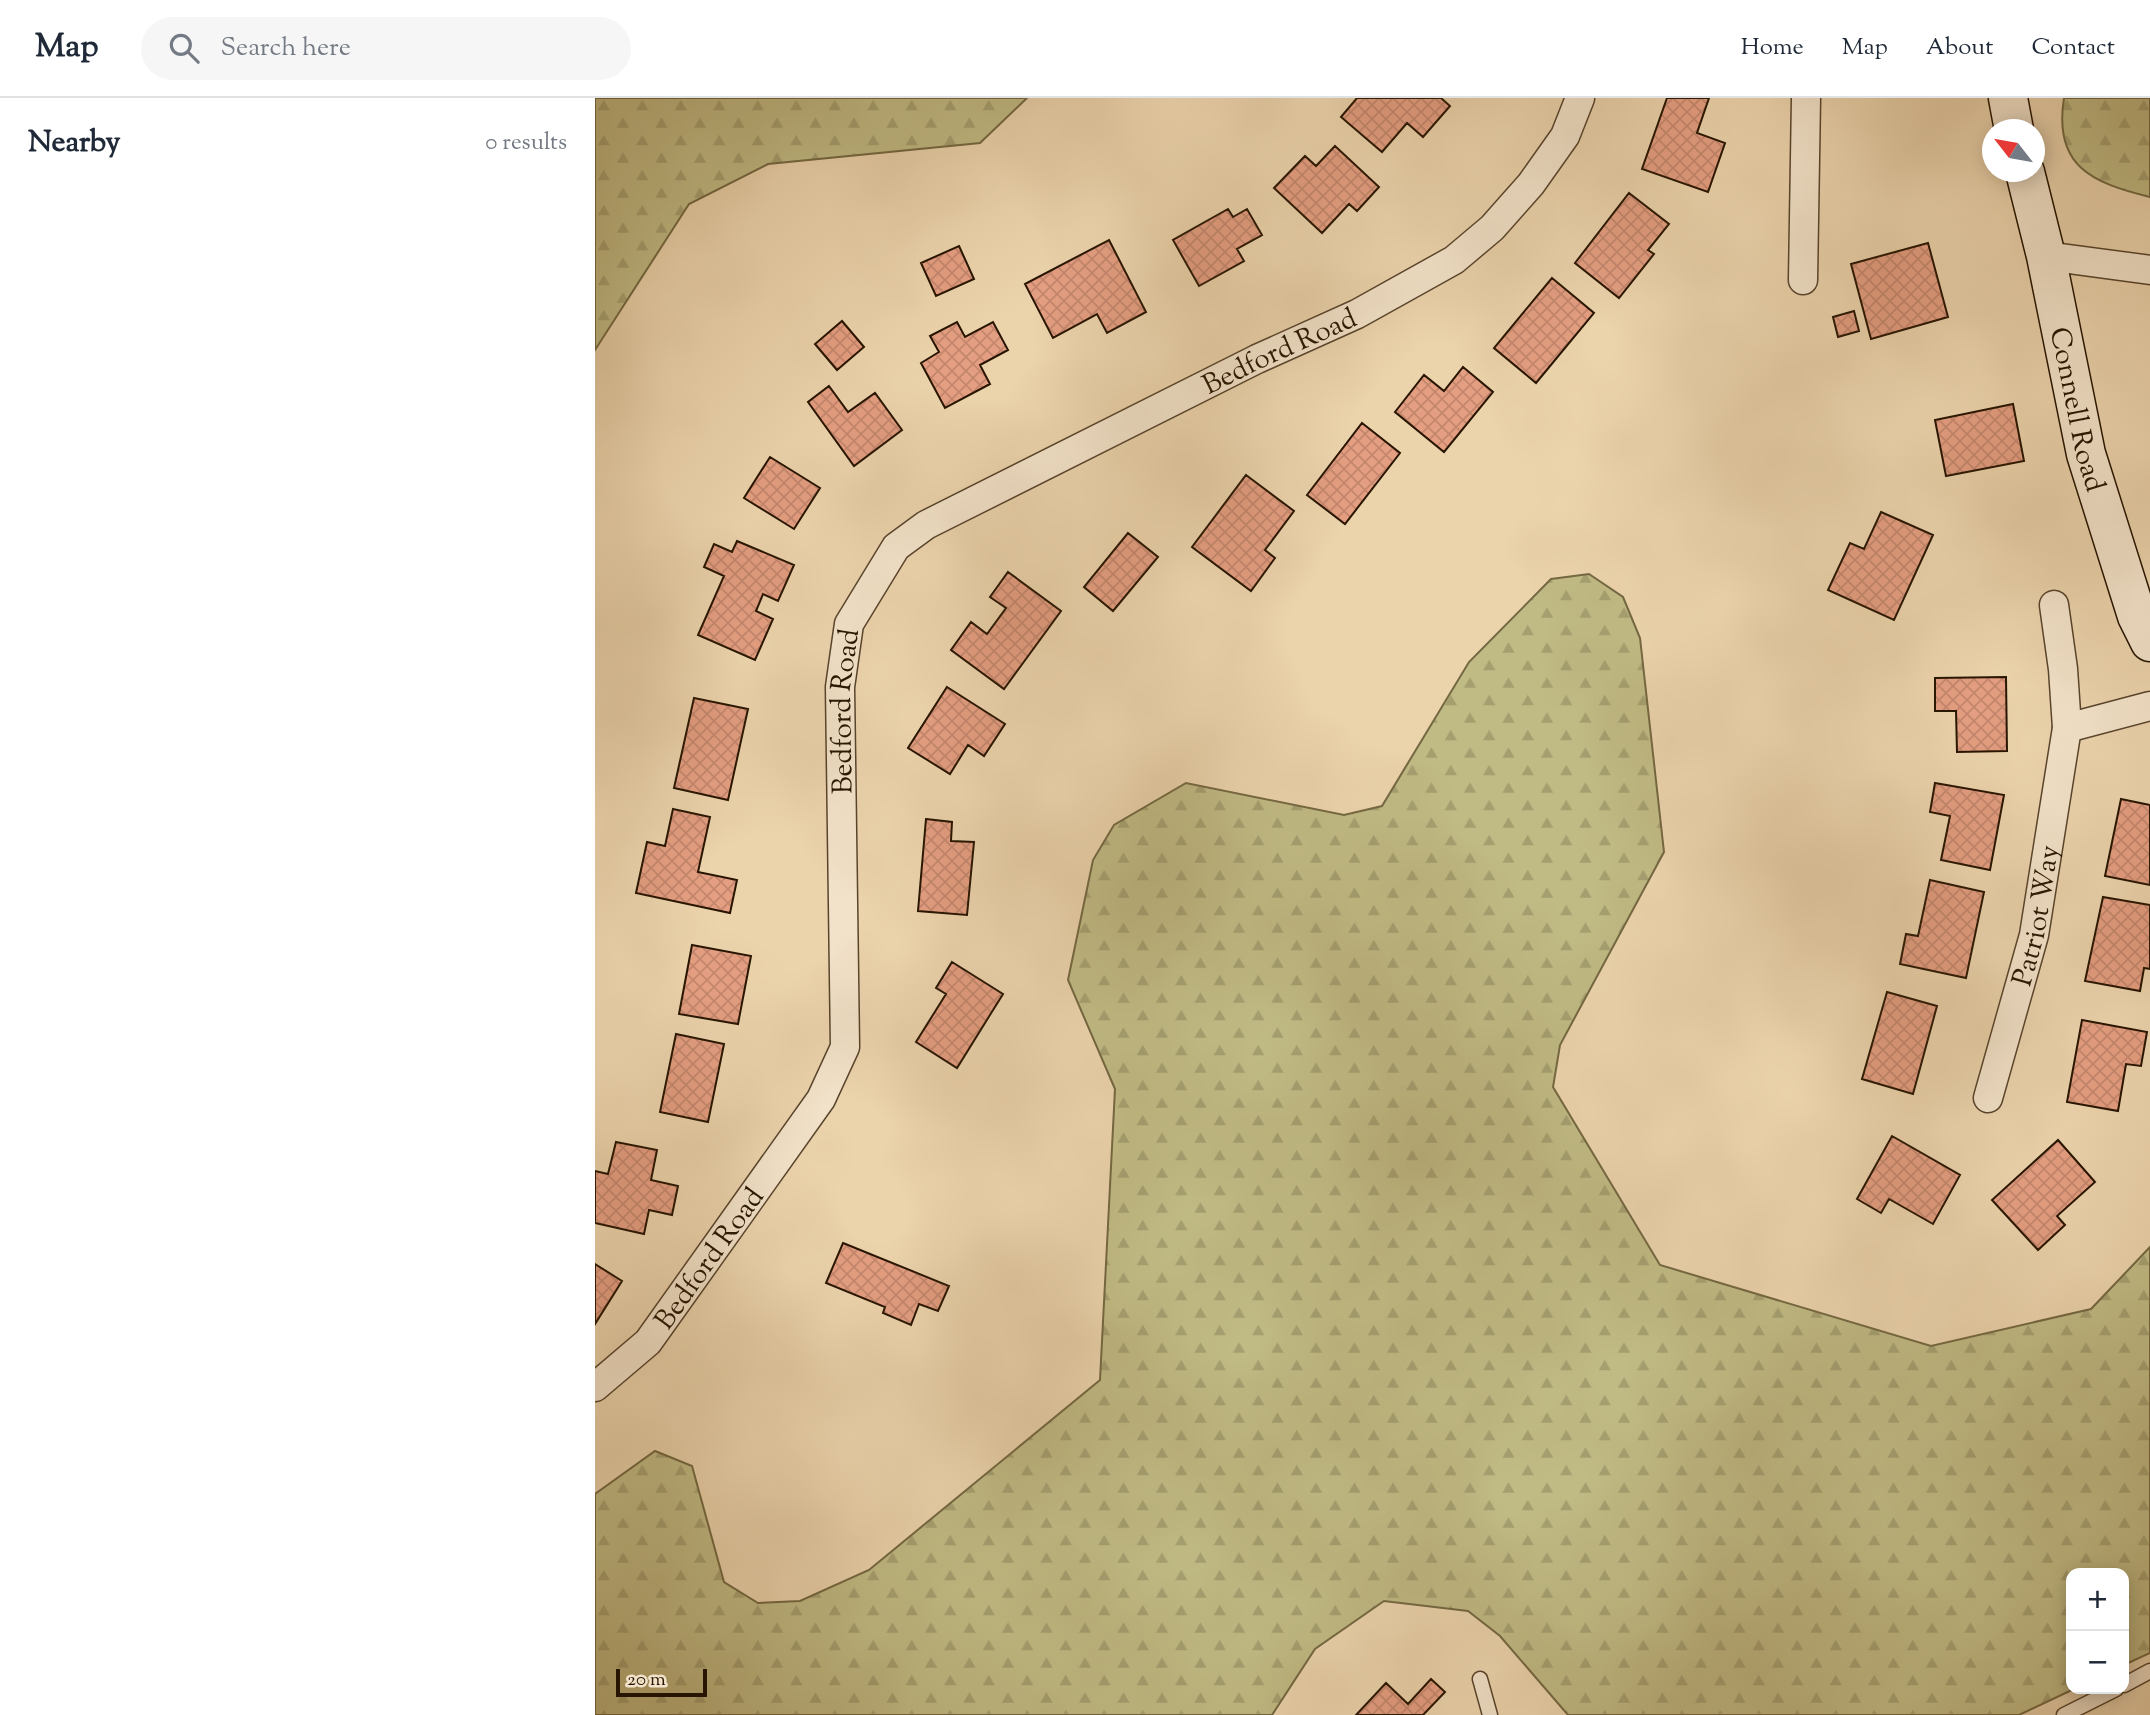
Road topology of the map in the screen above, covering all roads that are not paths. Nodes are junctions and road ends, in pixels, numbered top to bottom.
1 (1580, 98) edge
2 (1806, 98) edge
3 (2008, 98) edge
4 (2012, 119) edge
5 (2028, 182) edge
6 (2046, 256) junction
7 (2150, 270) edge
8 (1803, 280) dead end
9 (2054, 605) dead end
10 (2150, 642) edge
11 (2150, 706) edge
12 (2067, 728) junction
13 (1988, 1098) dead end
14 (595, 1387) edge
15 (2150, 1671) edge
16 (1480, 1679) dead end
17 (2129, 1682) edge
18 (2106, 1694) edge
19 (1490, 1715) edge
20 (2064, 1715) edge

1 - 14 street, Bedford Road
2 - 8 street
3 - 4 main road
5 - 6 main road, Connell Road
6 - 7 street
6 - 10 main road, Connell Road
9 - 12 street, Patriot Way
11 - 12 street
12 - 13 street, Patriot Way
15 - 17 lane
16 - 19 lane
18 - 20 lane

